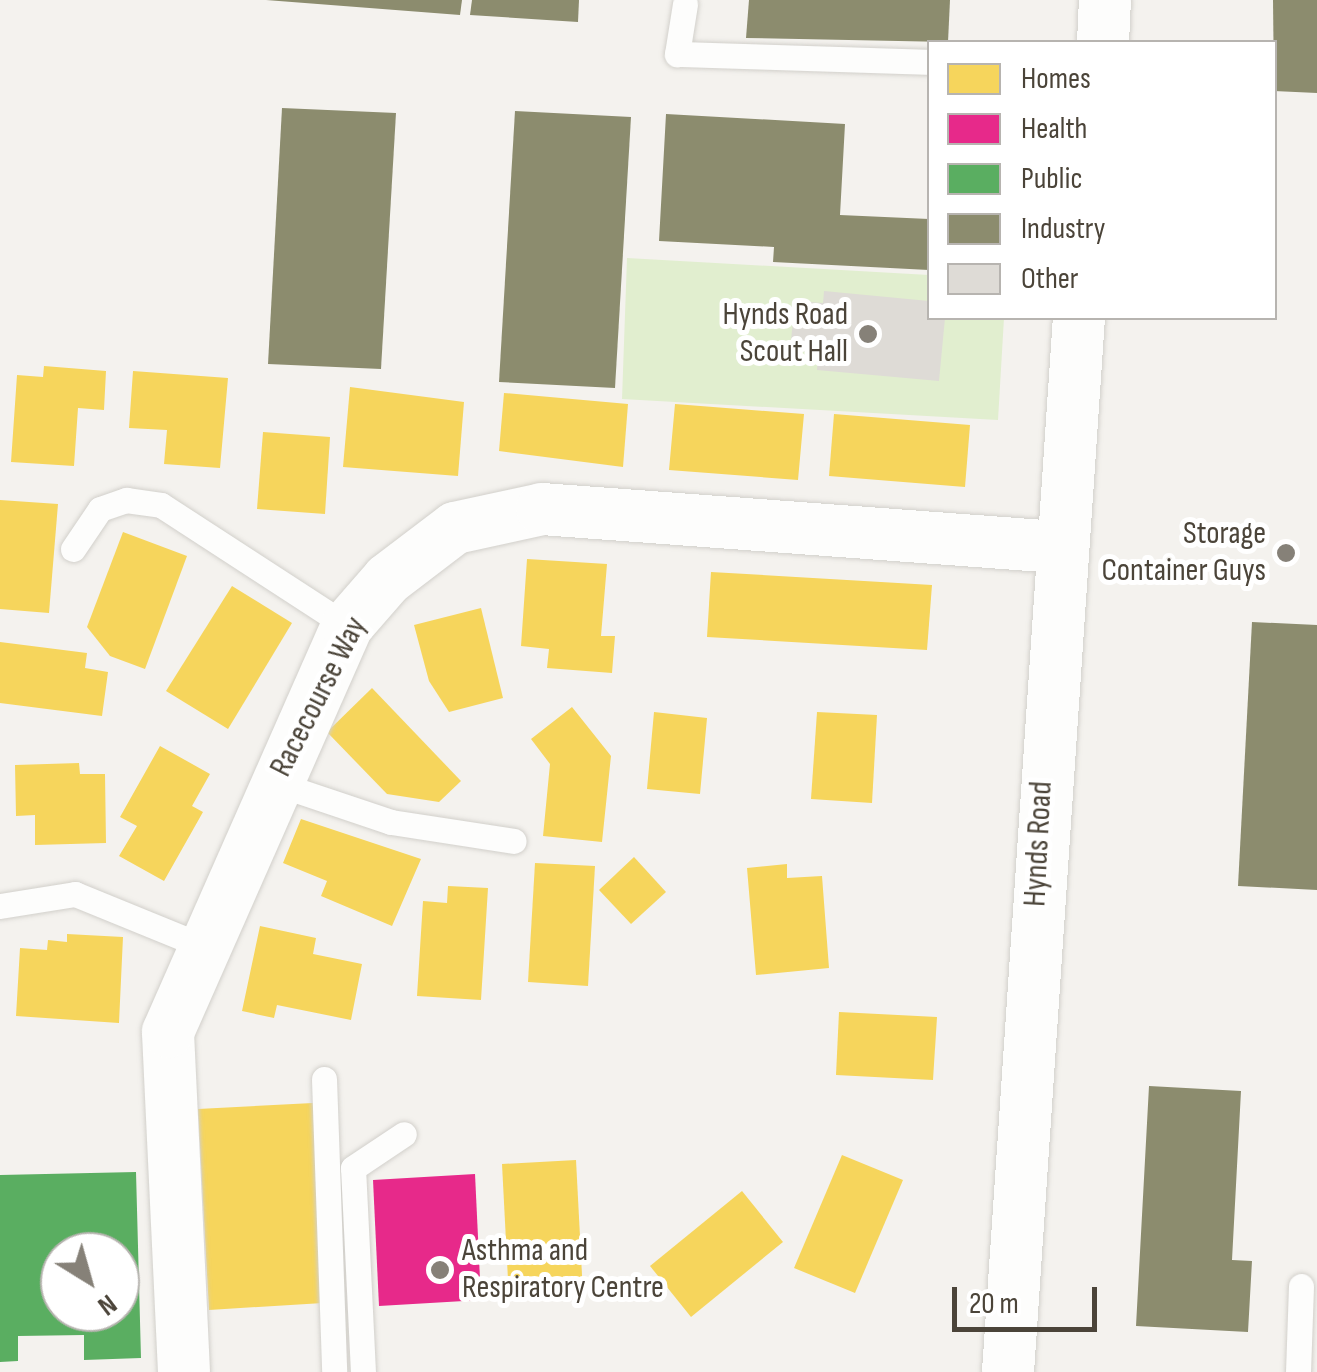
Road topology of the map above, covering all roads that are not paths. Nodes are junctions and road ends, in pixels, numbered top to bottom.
1 (1105, 0) edge
2 (685, 4) dead end
3 (1103, 40) edge
4 (927, 62) edge
5 (1079, 320) edge
6 (1057, 547) junction
7 (73, 549) dead end
8 (348, 626) junction
9 (275, 783) junction
10 (514, 841) dead end
11 (0, 906) edge
12 (200, 945) junction
13 (324, 1078) dead end
14 (404, 1134) dead end
15 (1301, 1286) dead end
16 (184, 1372) edge
17 (334, 1372) edge
18 (363, 1372) edge
19 (1008, 1372) edge
20 (1298, 1372) edge

1 - 3 street
2 - 4 lane
5 - 6 street, Hynds Road
6 - 8 street, Racecourse Way
6 - 19 street, Hynds Road
7 - 8 lane
8 - 9 street, Racecourse Way
9 - 10 lane
9 - 12 street, Racecourse Way
11 - 12 lane
12 - 16 street, Racecourse Way
13 - 17 lane
14 - 18 lane
15 - 20 lane

